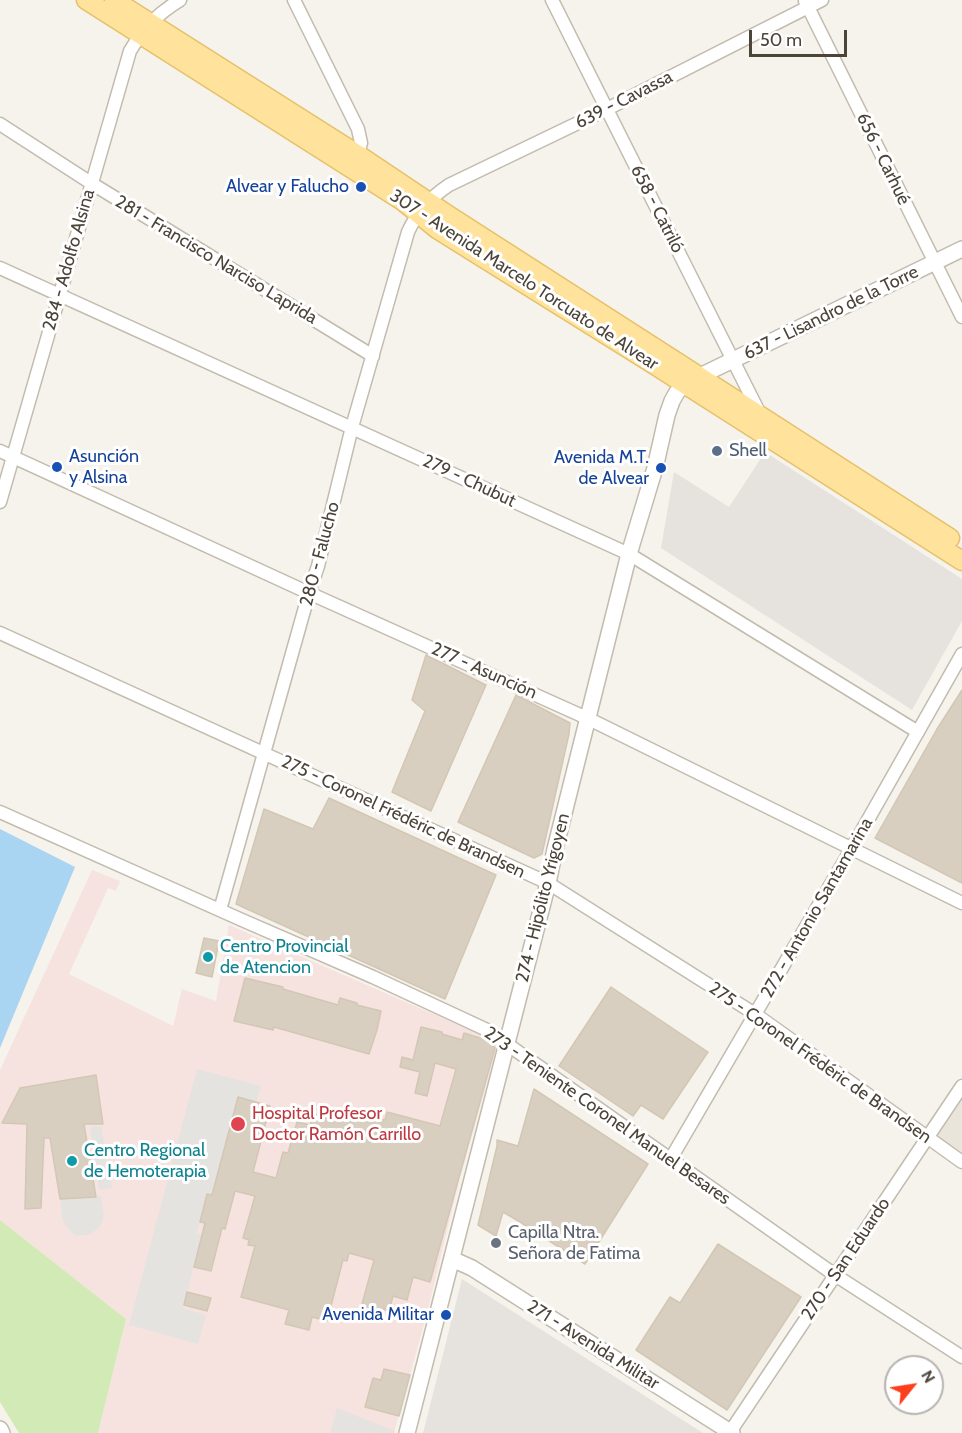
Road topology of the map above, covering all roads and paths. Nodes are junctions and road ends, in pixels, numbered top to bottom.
1 (86, 0) edge
2 (114, 0) edge
3 (180, 0) edge
4 (294, 0) edge
5 (552, 0) edge
6 (822, 0) edge
7 (806, 4) edge
8 (145, 29) junction
9 (607, 109) junction
10 (0, 124) edge
11 (355, 162) junction
12 (91, 183) junction
13 (423, 207) junction
14 (962, 249) edge
15 (934, 263) junction
16 (0, 268) edge
17 (59, 294) junction
18 (962, 317) edge
19 (373, 356) junction
20 (732, 361) junction
21 (693, 380) junction
22 (762, 417) junction
23 (352, 427) junction
24 (0, 451) edge
25 (13, 457) junction
26 (0, 502) edge
27 (962, 546) edge
28 (629, 554) junction
29 (962, 561) edge
30 (309, 593) junction
31 (0, 633) edge
32 (962, 654) edge
33 (589, 719) junction
34 (918, 732) junction
35 (264, 753) junction
36 (0, 812) edge
37 (852, 848) junction
38 (548, 883) junction
39 (962, 903) edge
40 (220, 910) junction
41 (756, 1014) junction
42 (507, 1044) junction
43 (962, 1086) edge
44 (927, 1138) junction
45 (670, 1160) junction
46 (962, 1162) edge
47 (452, 1259) junction
48 (835, 1275) junction
49 (962, 1357) edge
50 (731, 1432) edge
51 (407, 1433) edge

1 - 8 main road, 307 - Avenida Marcelo Torcuato de Alvear
2 - 8 main road, 307 - Avenida Marcelo Torcuato de Alvear
3 - 8 street
4 - 11 street
5 - 9 street, 658 - Catriló
6 - 7 street, 639 - Cavassa
7 - 9 street, 639 - Cavassa
7 - 15 street, 656 - Carhué
8 - 11 main road, 307 - Avenida Marcelo Torcuato de Alvear
8 - 12 street, 284 - Adolfo Alsina
9 - 13 street, 639 - Cavassa
9 - 20 street, 658 - Catriló
10 - 12 street, 281 - Francisco Narciso Laprida
11 - 13 main road, 307 - Avenida Marcelo Torcuato de Alvear
12 - 17 street, 284 - Adolfo Alsina
12 - 19 street, 281 - Francisco Narciso Laprida
13 - 19 street, 280 - Falucho
13 - 21 main road, 307 - Avenida Marcelo Torcuato de Alvear
14 - 15 street, 637 - Lisandro de la Torre
15 - 18 street, 656 - Carhué
15 - 20 street, 637 - Lisandro de la Torre
16 - 17 street, 279 - Chubut
17 - 23 street, 279 - Chubut
17 - 25 street, 284 - Adolfo Alsina
19 - 23 street, 280 - Falucho
20 - 21 street, 637 - Lisandro de la Torre
20 - 22 street, 658 - Catriló
21 - 22 main road, 307 - Avenida Marcelo Torcuato de Alvear
21 - 28 street, 274 - Hipólito Yrigoyen
21 - 29 main road, 307 - Avenida Marcelo Torcuato de Alvear
22 - 27 main road, 307 - Avenida Marcelo Torcuato de Alvear
23 - 28 street, 279 - Chubut
23 - 30 street, 280 - Falucho
24 - 25 street, 277 - Asunción
25 - 26 street, 284 - Adolfo Alsina
25 - 30 street, 277 - Asunción
28 - 33 street, 274 - Hipólito Yrigoyen
28 - 34 street, 279 - Chubut
30 - 33 street, 277 - Asunción
30 - 35 street, 280 - Falucho
31 - 35 street, 275 - Coronel Frédéric de Brandsen
32 - 34 street, 272 - Antonio Santamarina
33 - 37 street, 277 - Asunción
33 - 38 street, 274 - Hipólito Yrigoyen
34 - 37 street, 272 - Antonio Santamarina
35 - 38 street, 275 - Coronel Frédéric de Brandsen
35 - 40 street, 280 - Falucho
36 - 40 street, 273 - Teniente Coronel Manuel Besares
37 - 39 street, 277 - Asunción
37 - 41 street, 272 - Antonio Santamarina
38 - 41 street, 275 - Coronel Frédéric de Brandsen
38 - 42 street, 274 - Hipólito Yrigoyen
40 - 42 street, 273 - Teniente Coronel Manuel Besares
41 - 44 street, 275 - Coronel Frédéric de Brandsen
41 - 45 street, 272 - Antonio Santamarina
42 - 45 street, 273 - Teniente Coronel Manuel Besares
42 - 47 street, 274 - Hipólito Yrigoyen
43 - 44 street, 270 - San Eduardo
44 - 46 street, 275 - Coronel Frédéric de Brandsen
44 - 48 street, 270 - San Eduardo
45 - 48 street, 273 - Teniente Coronel Manuel Besares
47 - 50 street, 271 - Avenida Militar
47 - 51 street, 274 - Hipólito Yrigoyen
48 - 49 street, 273 - Teniente Coronel Manuel Besares
48 - 50 street, 270 - San Eduardo

